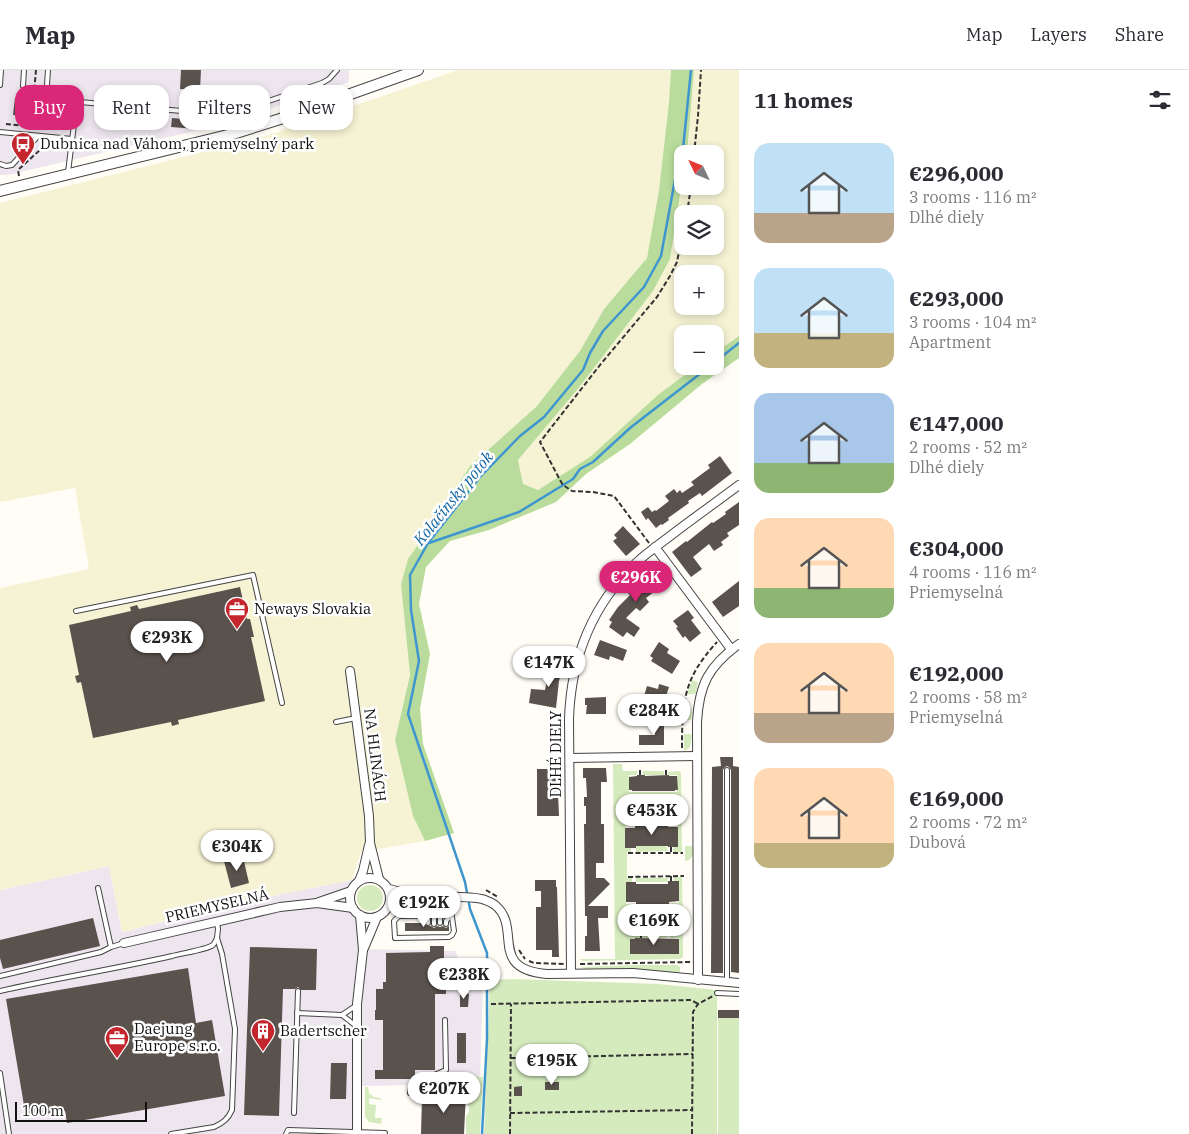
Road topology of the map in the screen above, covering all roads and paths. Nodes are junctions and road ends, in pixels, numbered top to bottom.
1 (1, 70) edge
2 (24, 70) edge
3 (36, 70) edge
4 (48, 70) edge
5 (337, 70) edge
6 (418, 70) edge
7 (701, 70) edge
8 (0, 85) edge
9 (23, 85) edge
10 (35, 85) edge
11 (47, 85) edge
12 (84, 102) edge
13 (6, 124) dead end
14 (15, 125) edge
15 (73, 130) edge
16 (0, 132) edge
17 (38, 136) junction
18 (72, 139) junction
19 (695, 145) edge
20 (53, 147) dead end
21 (0, 164) edge
22 (68, 175) junction
23 (22, 186) junction
24 (0, 191) edge
25 (678, 255) edge
26 (739, 485) edge
27 (654, 548) junction
28 (76, 611) dead end
29 (719, 640) dead end
30 (739, 644) edge
31 (731, 649) junction
32 (350, 671) dead end
33 (282, 703) dead end
34 (356, 718) junction
35 (336, 722) dead end
36 (682, 752) dead end
37 (697, 756) junction
38 (570, 758) junction
39 (640, 770) dead end
40 (666, 770) dead end
41 (727, 770) dead end
42 (640, 775) dead end
43 (666, 775) dead end
44 (370, 843) junction
45 (671, 847) dead end
46 (633, 848) dead end
47 (628, 853) dead end
48 (633, 853) junction
49 (671, 853) junction
50 (684, 853) dead end
51 (671, 876) junction
52 (684, 876) dead end
53 (628, 877) dead end
54 (634, 877) junction
55 (379, 879) junction
56 (359, 880) junction
57 (634, 882) dead end
58 (671, 882) dead end
59 (98, 888) dead end
60 (389, 889) junction
61 (486, 890) dead end
62 (351, 891) junction
63 (424, 898) junction
64 (449, 898) junction
65 (500, 899) dead end
66 (317, 903) junction
67 (389, 906) junction
68 (353, 908) junction
69 (360, 915) junction
70 (451, 915) junction
71 (410, 916) junction
72 (417, 916) junction
73 (428, 916) junction
74 (434, 916) junction
75 (440, 916) junction
76 (377, 917) junction
77 (217, 922) junction
78 (410, 923) dead end
79 (417, 923) dead end
80 (428, 923) dead end
81 (434, 924) dead end
82 (440, 924) dead end
83 (446, 924) dead end
84 (410, 931) dead end
85 (418, 931) dead end
86 (428, 931) dead end
87 (434, 931) dead end
88 (440, 931) dead end
89 (446, 932) dead end
90 (668, 932) junction
91 (684, 932) dead end
92 (418, 937) junction
93 (428, 937) junction
94 (434, 937) junction
95 (440, 937) junction
96 (446, 937) junction
97 (217, 938) junction
98 (410, 938) junction
99 (641, 938) dead end
100 (669, 938) dead end
101 (124, 943) joint
102 (111, 947) junction
103 (363, 950) junction
104 (518, 950) dead end
105 (694, 962) dead end
106 (564, 964) dead end
107 (577, 964) dead end
108 (572, 973) junction
109 (0, 976) edge
110 (698, 980) junction
111 (726, 982) junction
112 (739, 983) edge
113 (0, 991) edge
114 (298, 991) dead end
115 (717, 993) joint
116 (739, 994) edge
117 (357, 1004) junction
118 (491, 1004) dead end
119 (511, 1004) junction
120 (698, 1004) junction
121 (297, 1013) junction
122 (342, 1015) junction
123 (445, 1020) dead end
124 (357, 1026) junction
125 (693, 1054) junction
126 (511, 1058) junction
127 (0, 1073) edge
128 (410, 1093) dead end
129 (692, 1110) junction
130 (294, 1113) dead end
131 (510, 1113) junction
132 (357, 1133) edge
133 (385, 1133) edge
134 (9, 1134) edge
135 (170, 1134) edge
136 (286, 1134) edge
137 (510, 1134) edge
138 (692, 1134) edge

1 - 8 lane
2 - 9 lane
3 - 10 path
4 - 11 lane
5 - 12 lane
6 - 22 street
7 - 19 path
13 - 14 path
15 - 18 lane
16 - 17 lane
17 - 18 lane
17 - 21 lane
18 - 22 lane
20 - 23 path
22 - 23 street
23 - 24 street
25 - 27 path
26 - 27 street, DLHÉ DIELY
27 - 31 street
27 - 38 street, DLHÉ DIELY
28 - 33 lane
29 - 36 path
30 - 31 street
31 - 37 street
32 - 34 street, NA HLINÁCH
34 - 35 lane
34 - 44 street, NA HLINÁCH
37 - 38 street
37 - 110 street
38 - 108 street, DLHÉ DIELY
39 - 42 path
40 - 43 path
41 - 111 lane
44 - 55 street, NA HLINÁCH
44 - 56 street, NA HLINÁCH
45 - 49 path
46 - 48 path
47 - 48 path
48 - 49 path
49 - 50 path
51 - 52 path
51 - 54 path
51 - 58 path
53 - 54 path
54 - 57 path
55 - 56 street
55 - 60 street
56 - 62 street
59 - 102 lane
60 - 63 street
60 - 67 street
61 - 65 path
62 - 66 street, PRIEMYSELNÁ
62 - 68 street
63 - 64 street
63 - 67 street
64 - 70 lane
64 - 108 street
66 - 68 street, PRIEMYSELNÁ
66 - 77 street, PRIEMYSELNÁ
67 - 76 street
68 - 69 street
69 - 76 street
69 - 103 street
70 - 75 lane
70 - 83 lane
70 - 96 lane
71 - 72 lane
71 - 78 lane
71 - 98 lane
72 - 73 lane
72 - 79 lane
73 - 74 lane
73 - 80 lane
74 - 75 lane
74 - 81 lane
75 - 82 lane
76 - 103 street
77 - 97 lane
77 - 101 street, PRIEMYSELNÁ
84 - 98 lane
85 - 92 lane
86 - 93 lane
87 - 94 lane
88 - 95 lane
89 - 96 lane
90 - 91 path
90 - 99 path
90 - 100 path
92 - 93 lane
92 - 98 lane
93 - 94 lane
94 - 95 lane
95 - 96 lane
97 - 113 lane
97 - 135 lane
101 - 102 lane
102 - 109 lane
103 - 117 street
104 - 106 path
105 - 107 path
108 - 110 street
110 - 111 street
111 - 112 street
114 - 121 lane
115 - 116 lane
115 - 120 path
117 - 122 lane
117 - 124 street
118 - 119 path
119 - 120 path
119 - 126 path
120 - 125 path
121 - 122 lane
121 - 130 lane
122 - 124 lane
123 - 128 lane
124 - 132 street
125 - 126 path
125 - 129 path
126 - 131 path
127 - 134 lane
129 - 131 path
129 - 138 path
131 - 137 path
132 - 133 lane
132 - 136 lane

